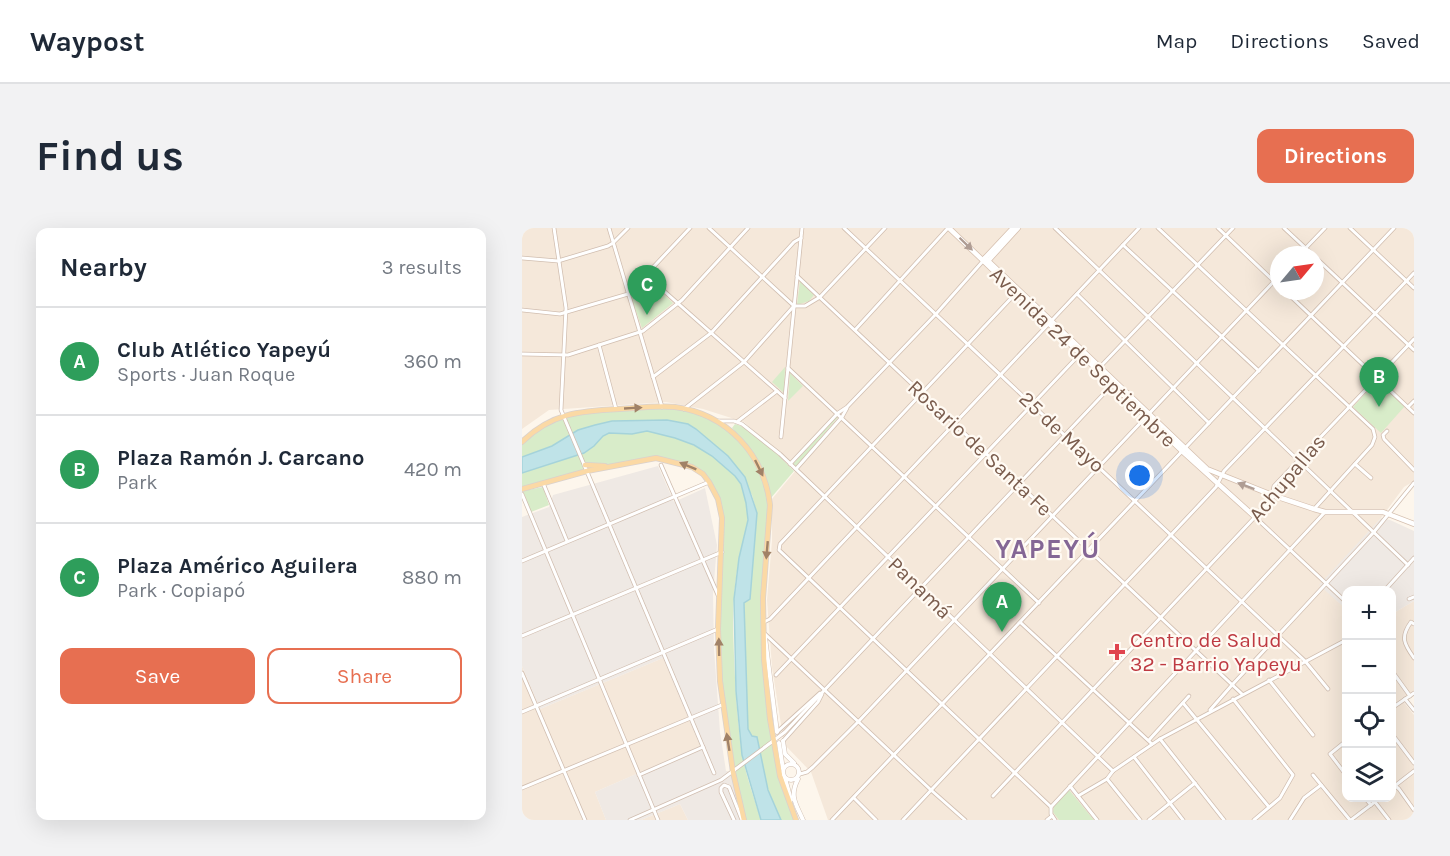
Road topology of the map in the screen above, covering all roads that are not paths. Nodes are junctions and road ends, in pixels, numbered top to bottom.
1 (554, 228) edge
2 (609, 228) edge
3 (628, 228) edge
4 (690, 228) edge
5 (709, 228) edge
6 (748, 228) edge
7 (802, 228) edge
8 (844, 228) edge
9 (885, 228) edge
10 (949, 228) edge
11 (1013, 228) edge
12 (1018, 228) edge
13 (1054, 228) edge
14 (1139, 228) edge
15 (1158, 228) edge
16 (1218, 228) edge
17 (1233, 228) edge
18 (1284, 228) edge
19 (1325, 228) edge
20 (1350, 228) edge
21 (1394, 228) edge
22 (1226, 235) junction
23 (801, 238) junction
24 (613, 243) junction
25 (1123, 245) junction
26 (1304, 246) edge
27 (1308, 246) edge
28 (730, 247) junction
29 (867, 248) junction
30 (1373, 250) junction
31 (522, 258) edge
32 (558, 261) junction
33 (986, 262) junction
34 (1197, 265) junction
35 (1324, 266) edge
36 (1099, 271) junction
37 (1414, 273) edge
38 (647, 276) junction
39 (797, 276) junction
40 (763, 277) junction
41 (1270, 277) edge
42 (901, 280) junction
43 (1407, 281) junction
44 (1342, 283) junction
45 (1270, 285) edge
46 (1414, 288) edge
47 (1174, 291) junction
48 (1016, 293) junction
49 (628, 294) junction
50 (1077, 294) junction
51 (820, 297) junction
52 (1294, 300) edge
53 (679, 304) junction
54 (794, 306) junction
55 (522, 310) edge
56 (1246, 310) junction
57 (566, 313) junction
58 (936, 314) junction
59 (1375, 314) junction
60 (1311, 316) junction
61 (1149, 317) junction
62 (1051, 323) junction
63 (855, 330) junction
64 (639, 332) junction
65 (711, 333) junction
66 (1221, 336) junction
67 (1414, 339) edge
68 (1125, 342) junction
69 (968, 344) junction
70 (599, 345) junction
71 (1283, 345) junction
72 (1408, 345) junction
73 (1344, 347) junction
74 (1414, 350) edge
75 (522, 353) edge
76 (1080, 354) junction
77 (563, 356) junction
78 (744, 362) junction
79 (890, 362) junction
80 (1196, 363) junction
81 (788, 368) junction
82 (1099, 369) junction
83 (1259, 371) junction
84 (1000, 375) junction
85 (1316, 376) junction
86 (653, 377) junction
87 (1377, 378) junction
88 (1114, 383) junction
89 (1173, 388) junction
90 (777, 391) junction
91 (922, 393) junction
92 (1233, 397) junction
93 (785, 398) junction
94 (1414, 401) edge
95 (1031, 404) junction
96 (662, 407) junction
97 (847, 407) junction
98 (1349, 407) junction
99 (1408, 407) junction
100 (616, 409) junction
101 (684, 409) junction
102 (838, 413) junction
103 (1414, 413) edge
104 (563, 415) junction
105 (1147, 415) junction
106 (842, 417) junction
107 (718, 421) junction
108 (738, 422) junction
109 (954, 423) junction
110 (1210, 423) junction
111 (1266, 428) junction
112 (1387, 431) dead end
113 (1065, 435) junction
114 (781, 437) dead end
115 (522, 442) edge
116 (872, 447) junction
117 (1184, 450) junction
118 (985, 453) junction
119 (1299, 460) junction
120 (584, 463) junction
121 (790, 464) junction
122 (1355, 464) junction
123 (661, 465) dead end
124 (613, 466) junction
125 (1098, 467) junction
126 (796, 469) junction
127 (1414, 470) edge
128 (587, 471) junction
129 (904, 476) junction
130 (1221, 476) junction
131 (1371, 478) dead end
132 (709, 482) junction
133 (543, 483) junction
134 (1218, 483) junction
135 (1414, 483) edge
136 (1019, 484) junction
137 (522, 489) edge
138 (1331, 490) junction
139 (522, 494) edge
140 (1272, 495) junction
141 (675, 497) junction
142 (825, 497) junction
143 (1135, 501) junction
144 (936, 506) junction
145 (1314, 509) junction
146 (1325, 512) junction
147 (1352, 512) junction
148 (1390, 513) junction
149 (1052, 515) junction
150 (1255, 517) junction
151 (609, 524) junction
152 (1414, 524) edge
153 (855, 527) junction
154 (1373, 533) junction
155 (1170, 535) junction
156 (969, 537) junction
157 (567, 541) junction
158 (1089, 550) junction
159 (1290, 550) junction
160 (546, 551) junction
161 (723, 552) junction
162 (887, 557) junction
163 (1414, 558) edge
164 (522, 561) edge
165 (703, 561) junction
166 (1408, 566) junction
167 (1003, 568) junction
168 (1206, 568) junction
169 (808, 578) junction
170 (1125, 584) junction
171 (1326, 584) junction
172 (1390, 586) edge
173 (636, 588) junction
174 (920, 588) junction
175 (1414, 597) edge
176 (1342, 598) edge
177 (1409, 599) dead end
178 (720, 601) junction
179 (1241, 602) junction
180 (1039, 603) junction
181 (839, 608) junction
182 (573, 616) junction
183 (1160, 617) junction
184 (954, 620) junction
185 (764, 622) junction
186 (1021, 623) junction
187 (1414, 624) edge
188 (718, 629) junction
189 (765, 634) junction
190 (522, 636) edge
191 (1278, 636) junction
192 (872, 639) junction
193 (1342, 642) edge
194 (1196, 651) junction
195 (663, 652) junction
196 (990, 655) junction
197 (1058, 655) junction
198 (1414, 658) edge
199 (792, 659) junction
200 (1305, 661) junction
201 (906, 671) junction
202 (522, 673) edge
203 (776, 675) dead end
204 (1396, 677) edge
205 (600, 679) junction
206 (1269, 680) junction
207 (1232, 685) junction
208 (1093, 688) junction
209 (1026, 689) junction
210 (1328, 689) dead end
211 (824, 690) junction
212 (1242, 694) junction
213 (1412, 695) edge
214 (1189, 696) dead end
215 (1233, 699) junction
216 (1405, 699) junction
217 (1183, 703) junction
218 (722, 705) junction
219 (1396, 705) edge
220 (536, 706) junction
221 (942, 706) junction
222 (1414, 710) edge
223 (522, 712) edge
224 (1209, 712) junction
225 (691, 717) junction
226 (1197, 718) junction
227 (858, 722) junction
228 (1062, 722) junction
229 (1130, 723) junction
230 (777, 732) joint
231 (1313, 735) dead end
232 (1160, 739) junction
233 (978, 740) junction
234 (1149, 740) junction
235 (1396, 740) edge
236 (777, 742) junction
237 (627, 744) junction
238 (1152, 744) junction
239 (1342, 745) edge
240 (703, 747) junction
241 (894, 756) junction
242 (1098, 757) junction
243 (1134, 757) junction
244 (1414, 763) edge
245 (794, 764) junction
246 (1342, 769) edge
247 (783, 770) junction
248 (564, 771) junction
249 (1113, 771) junction
250 (1414, 771) edge
251 (733, 772) junction
252 (714, 773) dead end
253 (1014, 773) junction
254 (639, 775) junction
255 (799, 775) junction
256 (1313, 775) dead end
257 (785, 777) junction
258 (1107, 779) junction
259 (1195, 783) junction
260 (1396, 784) edge
261 (1321, 785) junction
262 (1070, 786) junction
263 (522, 789) edge
264 (1396, 789) edge
265 (931, 790) junction
266 (993, 795) dead end
267 (1078, 795) junction
268 (854, 798) junction
269 (1170, 803) junction
270 (1373, 803) joint
271 (1051, 807) junction
272 (1269, 807) junction
273 (654, 810) junction
274 (1414, 810) edge
275 (1054, 818) edge
276 (585, 820) edge
277 (630, 820) edge
278 (658, 820) edge
279 (734, 820) edge
280 (743, 820) edge
281 (796, 820) edge
282 (802, 820) edge
283 (832, 820) edge
284 (876, 820) edge
285 (903, 820) edge
286 (965, 820) edge
287 (1047, 820) edge
288 (1097, 820) edge
289 (1140, 820) edge
290 (1149, 820) edge
291 (1183, 820) edge
292 (1224, 820) edge
293 (1254, 820) edge
294 (1290, 820) edge
295 (1350, 820) edge
296 (1389, 820) edge

1 - 32 street
2 - 24 street
3 - 24 street
4 - 38 street
5 - 28 street
6 - 28 street
7 - 23 street
8 - 29 street, 25 de Mayo
9 - 29 street
10 -> 33 main road, Avenida 24 de Septiembre
10 - 42 street
11 - 33 main road
12 - 33 main road
13 - 36 street
14 - 25 street
15 - 34 street
16 - 22 street
17 - 22 street
18 - 26 street
19 - 27 street
20 - 30 street
21 - 30 street
22 - 34 street
22 - 41 street
23 - 39 street
23 - 40 street
24 - 32 street
24 - 49 street
25 - 36 street
25 - 47 street
28 - 40 street
28 - 53 street
29 - 42 street, 25 de Mayo
29 - 51 street
30 - 43 street
30 - 44 street
31 - 32 street
32 - 57 street
33 - 48 main road, Avenida 24 de Septiembre
33 - 58 street
33 - 62 main road, Avenida 24 de Septiembre
34 - 47 street
34 - 56 street
35 - 44 street
36 - 50 street
36 - 61 street
37 - 43 street
38 - 49 street
38 - 53 street
39 - 51 street, Rosario de Santa Fe
39 - 54 street
40 - 54 street
40 - 65 street
42 - 58 street, 25 de Mayo
42 - 63 street
43 - 46 street
43 - 59 street
44 - 59 street
44 - 60 street
45 - 56 street
47 - 61 street
47 - 66 street
48 - 62 main road, Avenida 24 de Septiembre
48 - 69 street
49 - 57 street
49 - 64 street
50 - 62 street
50 - 68 street
51 - 54 street
51 - 63 street, Rosario de Santa Fe
52 - 60 street
53 - 64 street
53 - 65 street
54 - 78 street
54 - 81 street
55 - 57 street
56 - 66 street
56 - 71 street
57 - 77 street
58 - 69 street, 25 de Mayo
58 - 79 street
59 - 72 street
59 - 73 street
60 - 71 street
60 - 73 street
61 - 68 street
61 - 80 street
62 - 76 main road, Avenida 24 de Septiembre
62 - 82 main road, Avenida 24 de Septiembre
62 - 84 street
63 - 79 street, Rosario de Santa Fe
64 - 70 street
64 - 86 street
65 - 78 street
65 - 86 street
66 - 80 street
66 - 83 street
67 - 72 street, Achupallas
68 - 82 street
68 - 89 street
69 - 84 street, 25 de Mayo
69 - 91 street
70 - 77 street
70 - 100 street
71 - 83 street
71 - 85 street
72 - 74 street
72 - 87 street, Achupallas
73 - 85 street
73 - 87 street
75 - 77 street
76 - 82 main road, Avenida 24 de Septiembre
76 - 95 street
77 - 104 street
78 - 90 street
78 - 101 street
79 - 91 street, Rosario de Santa Fe
79 - 97 street
80 - 89 street
80 - 92 street
81 - 93 street
81 - 102 street
82 - 88 main road, Avenida 24 de Septiembre
83 - 92 street
84 - 95 street, 25 de Mayo
84 - 109 street
85 - 98 street
85 - 111 street
86 - 96 street
87 - 98 street, Achupallas
87 - 99 street
88 - 105 main road, Avenida 24 de Septiembre
88 - 113 street
89 - 105 street
89 - 110 street
90 - 93 street
90 - 108 street
91 - 109 street, Rosario de Santa Fe
91 - 116 street
92 - 110 street
92 - 111 street
93 - 114 street
94 - 99 street
95 - 113 street, 25 de Mayo
95 - 118 street
100 -> 96 main road
96 - 101 main road
97 - 102 street
97 - 106 street
98 - 119 street, Achupallas
98 - 122 street
99 - 103 street
100 - 104 main road
101 - 107 main road
102 - 106 street
102 - 121 street
104 - 115 main road
104 - 120 street
105 - 117 main road, Avenida 24 de Septiembre
105 - 125 street
106 - 116 street
106 - 126 street
107 - 108 street
107 -> 185 main road
108 - 121 street, Panamá
109 - 118 street, Rosario de Santa Fe
109 - 129 street
110 - 117 street
111 - 119 street
111 - 130 street
112 - 127 street
113 - 125 street, 25 de Mayo
113 - 136 street
116 - 129 street
116 - 142 street
117 - 130 main road, Avenida 24 de Septiembre
117 - 134 main road, Avenida 24 de Septiembre
117 - 143 street
118 - 136 street, Rosario de Santa Fe
118 - 144 street
119 - 138 street
119 - 140 street, Achupallas
120 - 124 main road
120 - 128 street
121 - 126 street, Panamá
122 - 131 street
122 - 138 street
123 - 141 street
124 - 128 main road
132 -> 124 main road
125 - 143 street, 25 de Mayo
125 - 149 street
126 - 142 street, Panamá
128 - 133 main road
128 - 151 street
129 - 144 street
129 - 153 street
130 - 134 street
140 -> 130 main road, Avenida 24 de Septiembre
132 - 141 street
132 - 161 main road
133 - 137 main road
133 - 157 street
134 - 150 main road, Avenida 24 de Septiembre
134 - 155 street
135 - 148 street
136 - 149 street, Rosario de Santa Fe
136 - 156 street
138 - 145 street
138 - 147 street
139 - 160 street
140 - 145 main road, Avenida 24 de Septiembre
140 - 150 main road, Achupallas
141 - 151 street
141 - 165 street
142 - 153 street, Panamá
142 - 169 street
143 - 155 street, 25 de Mayo
143 - 158 street
144 - 156 street
144 - 162 street
145 - 146 main road, Avenida 24 de Septiembre
146 - 147 main road, Avenida 24 de Septiembre
146 - 159 street
147 - 148 main road, Avenida 24 de Septiembre
147 - 154 street
148 - 152 main road
148 - 154 street
149 - 158 street, Rosario de Santa Fe
149 - 167 street
150 - 159 street
150 - 168 street, Achupallas
151 - 157 street
151 - 173 street
153 - 162 street, Panamá
153 - 169 street
154 - 166 street
154 - 171 street
155 - 168 street, 25 de Mayo
155 - 170 street
156 - 167 street
156 - 174 street
157 - 160 street
158 - 170 street, Rosario de Santa Fe
158 - 180 street
159 - 171 street
159 - 179 street
160 - 164 street
160 - 182 street
161 - 165 street
161 - 178 main road
162 - 174 street, Panamá
162 - 181 street
163 - 166 street
165 - 173 street
165 - 178 street
166 - 172 street
167 - 180 street
167 - 184 street
168 - 179 street, 25 de Mayo
168 - 183 street, Achupallas
169 - 181 street
169 - 185 street
170 - 183 street, Rosario de Santa Fe
170 - 197 street
171 - 176 street
171 - 191 street
173 - 182 street
173 - 195 street
174 - 184 street, Panamá
174 - 192 street
175 - 177 street
178 - 188 main road
179 - 191 street, 25 de Mayo
179 - 194 street
180 - 186 street
181 - 192 street
181 - 199 street
182 - 190 street
182 - 205 street
183 - 194 street, Rosario de Santa Fe
183 - 208 street, Achupallas
184 - 196 street, Panamá
184 - 201 street
185 - 189 main road
186 - 196 street
186 - 197 street
187 - 198 street
188 - 195 street
218 -> 188 main road
189 - 199 street
189 - 230 street
189 - 236 main road
191 - 200 street, 25 de Mayo
191 - 207 street
192 - 201 street
192 - 211 street
193 - 200 street
194 - 207 street, Rosario de Santa Fe
194 - 229 street
195 - 205 street
195 - 225 street
196 - 209 street, Panamá
196 - 221 street
197 - 208 street
197 - 209 street
199 - 203 street
199 - 211 street
200 - 206 street
200 - 210 street, 25 de Mayo
201 - 221 street
201 - 227 street
202 - 220 street
204 - 213 street
205 - 220 street
205 - 237 street
206 - 212 street
206 - 231 street
207 - 212 street, Rosario de Santa Fe
207 - 224 street
208 - 228 street, Achupallas
208 - 229 street
209 - 228 street, Panamá
209 - 233 street
211 - 227 street
211 - 230 street
211 - 236 street
211 - 236 street
212 - 215 street
213 - 216 street
214 - 217 street
215 - 224 street
215 - 272 street
216 - 219 street
216 - 222 street
217 - 226 street
217 - 234 street
218 - 225 street
251 -> 218 main road
220 - 223 street
220 - 248 street
221 - 233 street
221 - 241 street
224 - 226 street
225 - 237 street
225 - 240 street
226 - 232 street
226 - 272 street
227 - 241 street
227 - 255 street
228 - 242 street, Panamá
228 - 253 street, Achupallas
229 - 234 street
229 - 242 street
232 - 238 street
232 - 259 street
233 - 253 street
233 - 265 street
234 - 238 street
235 - 244 street
236 - 245 street
236 - 247 street
236 - 251 street
236 - 281 main road
237 - 248 street
237 - 254 street
238 - 243 street
239 - 246 street
240 - 252 street
240 - 254 street
241 - 265 street
241 - 268 street
242 - 249 street, Panamá
242 - 262 street
243 - 249 street
243 - 269 street
245 - 247 street
245 - 255 street
247 - 257 street
248 - 263 street
248 - 276 street
249 - 258 street
250 - 260 street
251 - 273 street
251 - 280 main road
253 - 266 street, Achupallas
253 - 271 street
254 - 273 street
255 - 257 street
255 - 282 street
256 - 261 street
257 - 281 street
258 - 267 street
258 - 289 street
259 - 269 street
259 - 292 street
261 - 294 street
261 - 295 street
262 - 267 street
262 - 271 street
264 - 274 street
265 - 285 street
265 - 286 street
267 - 288 street
268 - 283 street
268 - 284 street
269 - 290 street
269 - 291 street
270 - 295 street
270 - 296 street
271 - 275 street
272 - 293 street
273 - 277 street
273 - 278 street
275 - 287 street
279 - 280 street

